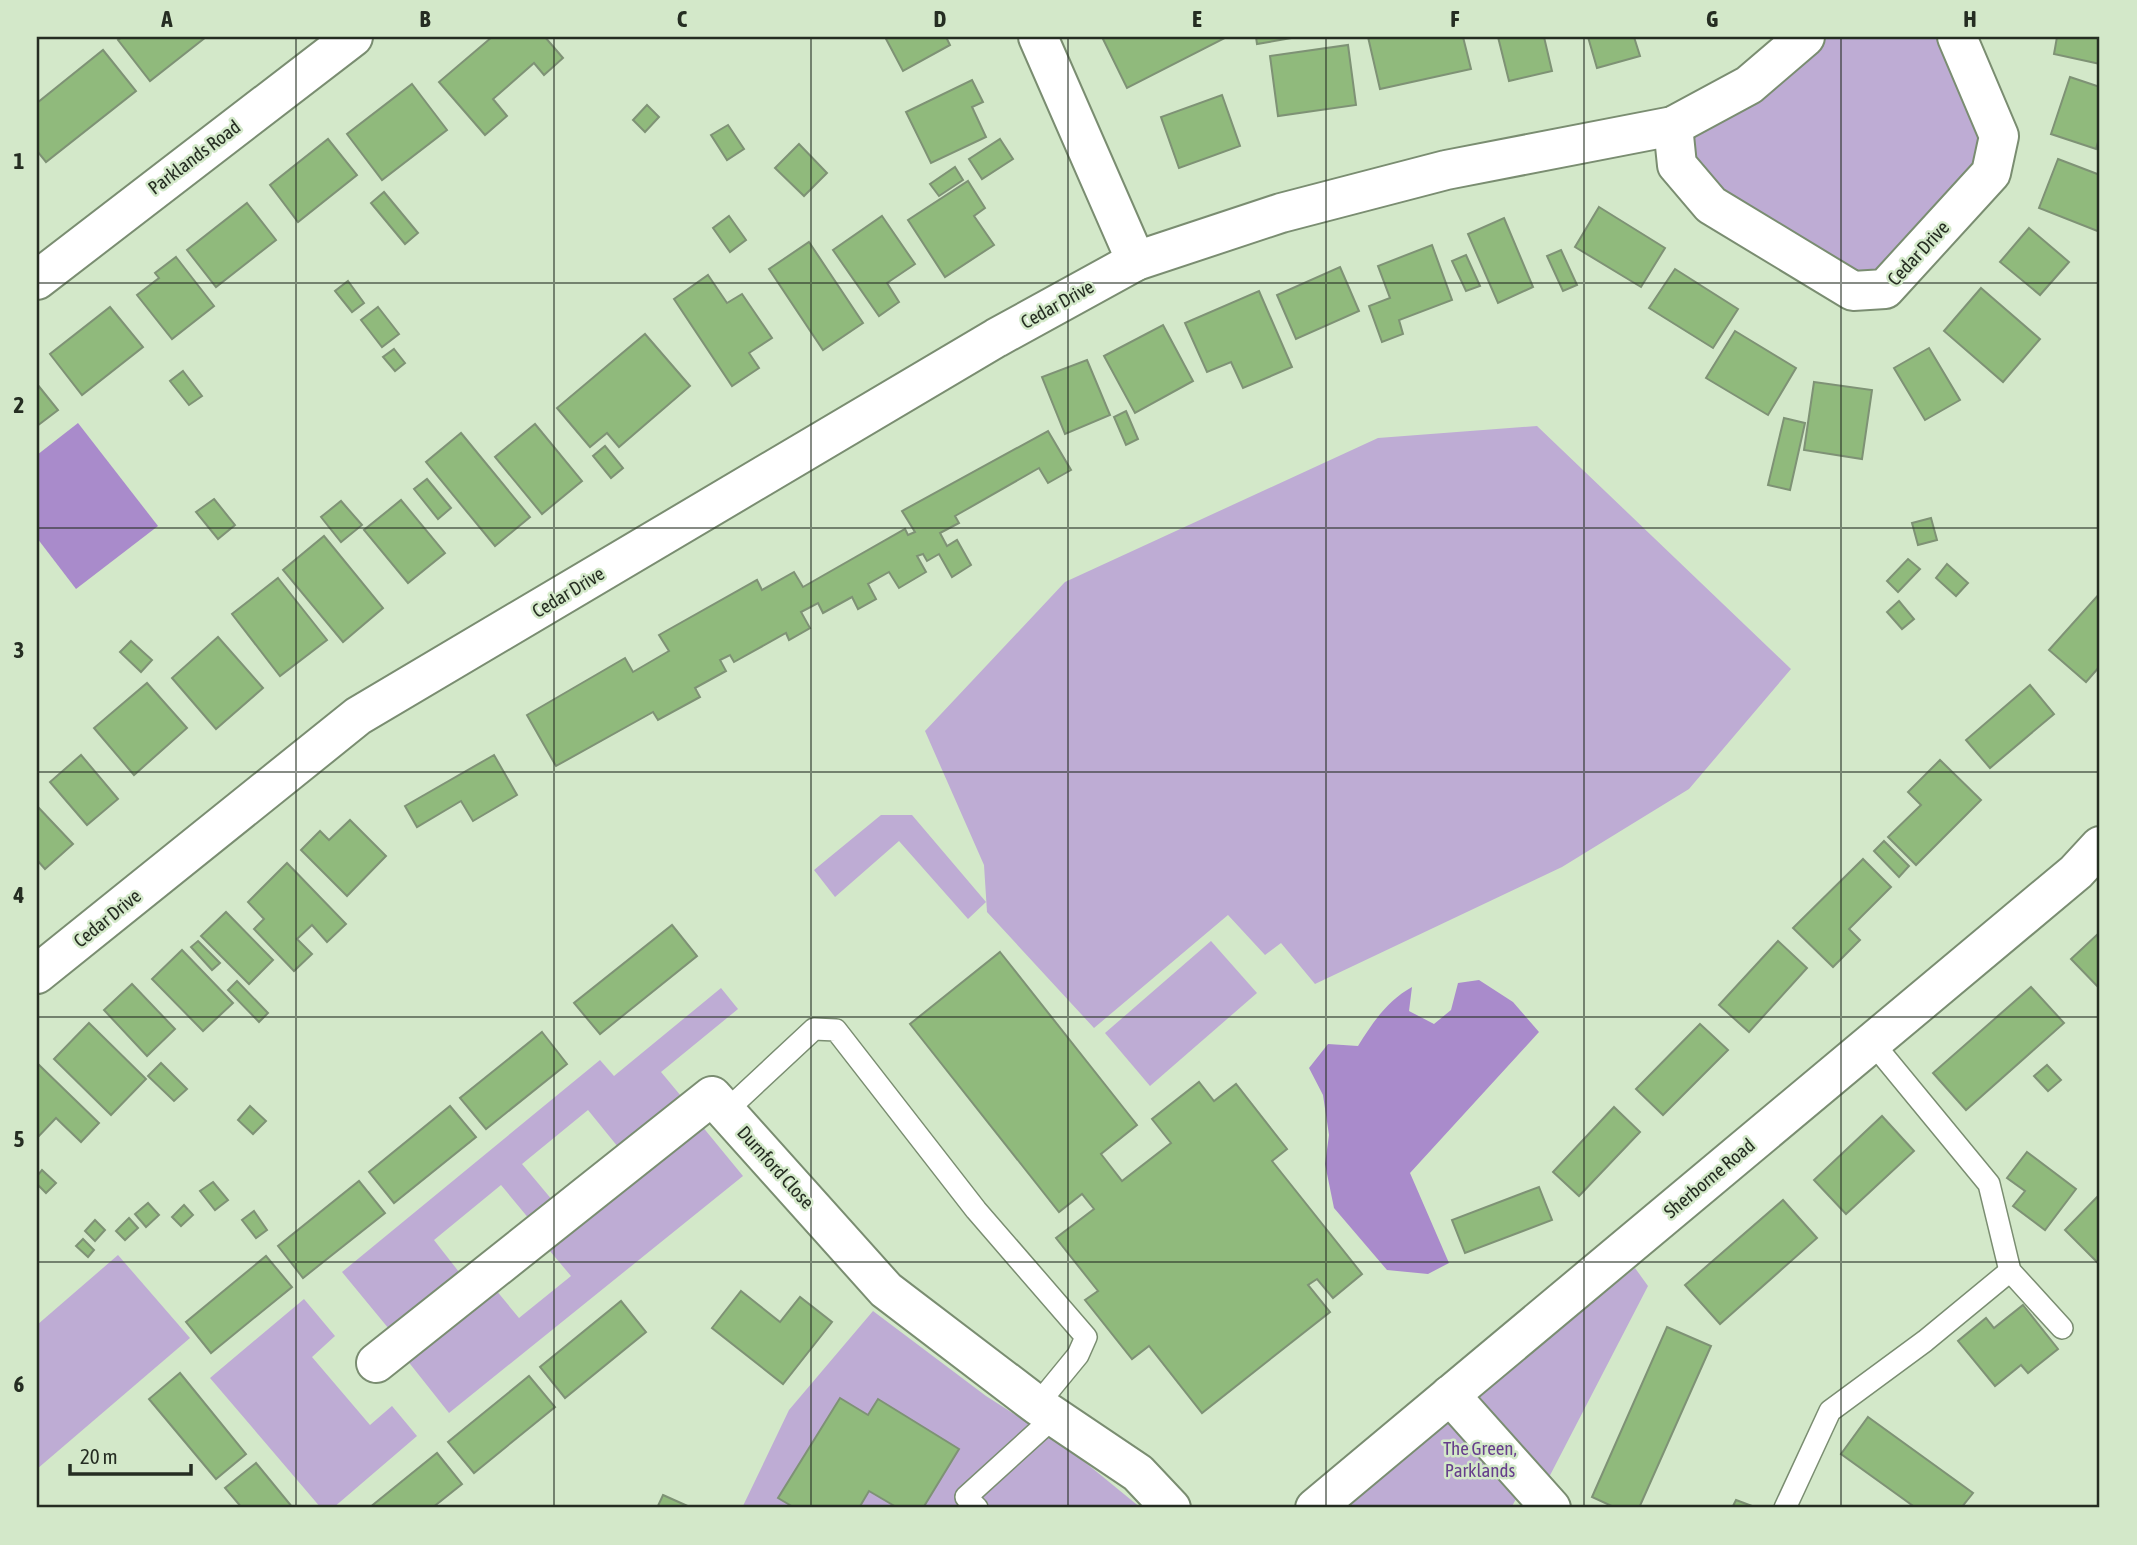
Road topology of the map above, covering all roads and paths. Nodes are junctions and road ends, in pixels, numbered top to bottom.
1 (353, 37) edge
2 (1038, 37) edge
3 (1805, 37) edge
4 (1957, 37) edge
5 (1673, 126) junction
6 (1136, 261) junction
7 (37, 280) edge
8 (2100, 846) edge
9 (37, 974) edge
10 (1871, 1042) junction
11 (726, 1111) junction
12 (2010, 1270) junction
13 (2062, 1328) dead end
14 (376, 1363) dead end
15 (1450, 1395) junction
16 (1045, 1411) junction
17 (977, 1508) edge
18 (1171, 1508) edge
19 (1315, 1508) edge
20 (1552, 1508) edge
21 (1785, 1508) edge

1 - 7 street, Parklands Road
2 - 6 street
3 - 5 street, Cedar Drive
4 - 5 street, Cedar Drive
5 - 6 street, Cedar Drive
6 - 9 street, Cedar Drive
8 - 10 street, Sherborne Road
10 - 12 lane
10 - 15 street, Sherborne Road
11 - 14 street, Durnford Close
11 - 16 street, Durnford Close
11 - 16 lane
12 - 13 lane
12 - 21 lane
15 - 19 street, Sherborne Road
15 - 20 street
16 - 17 lane
16 - 18 street, Durnford Close

